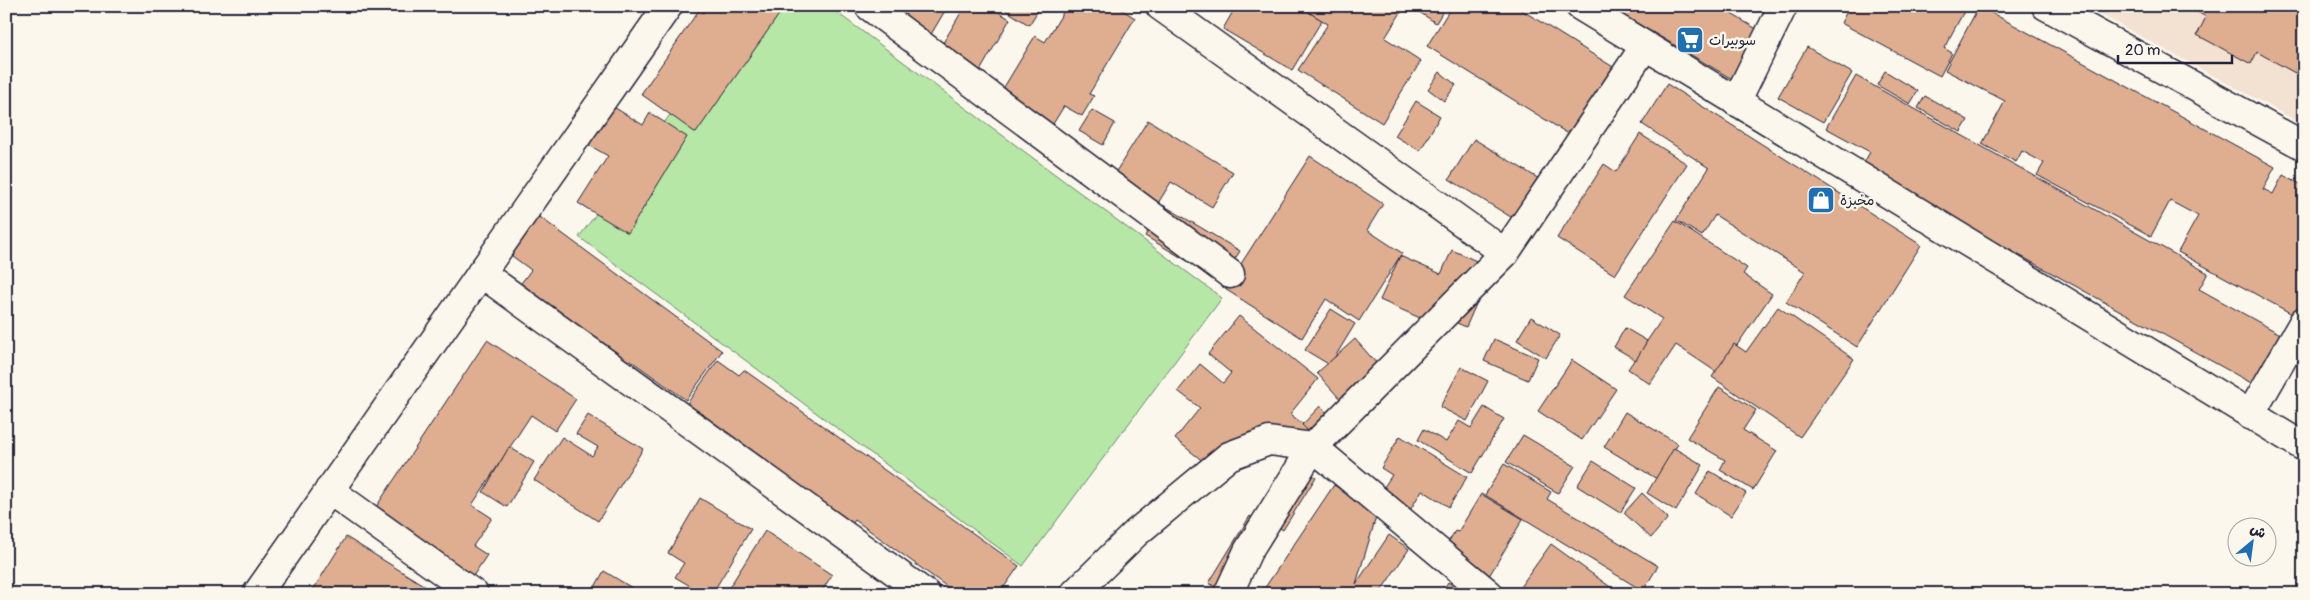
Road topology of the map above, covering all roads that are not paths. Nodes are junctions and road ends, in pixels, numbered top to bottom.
1 (668, 6) edge
2 (869, 6) edge
3 (1160, 6) edge
4 (1580, 6) edge
5 (1784, 6) edge
6 (2046, 6) edge
7 (1645, 46) junction
8 (1736, 102) junction
9 (2304, 146) edge
10 (1505, 253) junction
11 (481, 273) junction
12 (1230, 274) dead end
13 (2304, 321) edge
14 (2250, 416) junction
15 (1313, 446) junction
16 (2304, 446) edge
17 (330, 490) junction
18 (257, 594) edge
19 (474, 594) edge
20 (926, 594) edge
21 (1074, 594) edge
22 (1228, 594) edge
23 (1489, 594) edge

1 - 11 street
2 - 12 street
3 - 10 street
4 - 7 street
5 - 8 street
6 - 9 street
7 - 8 street
7 - 10 street
8 - 14 street
10 - 15 street
11 - 17 street
11 - 20 street
13 - 14 street
14 - 16 street
15 - 21 street
15 - 22 street
15 - 23 street
17 - 18 street
17 - 19 street

